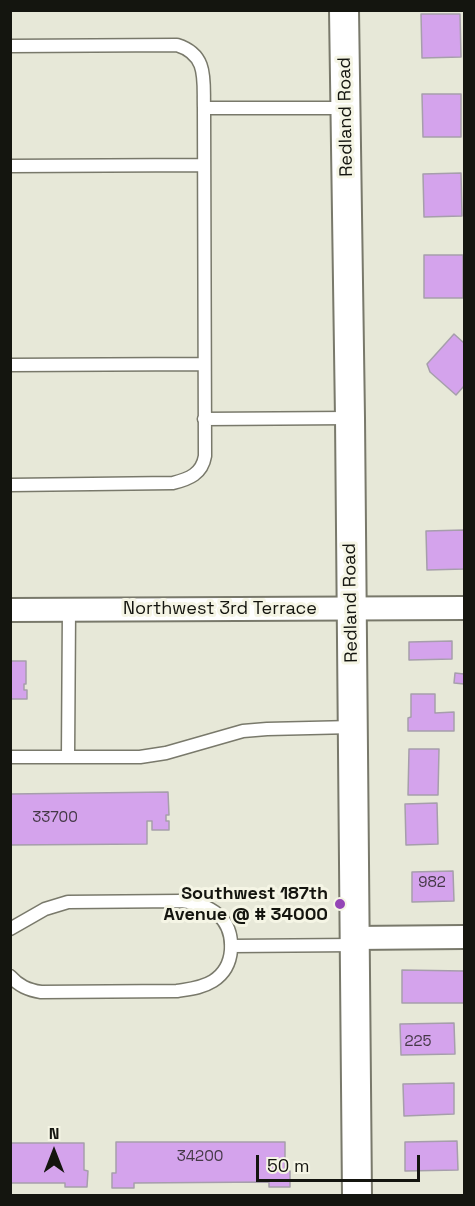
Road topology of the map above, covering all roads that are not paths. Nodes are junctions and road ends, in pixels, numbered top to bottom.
1 (344, 10) edge
2 (10, 46) edge
3 (204, 108) junction
4 (346, 108) junction
5 (204, 165) junction
6 (10, 166) edge
7 (204, 364) junction
8 (10, 365) edge
9 (350, 418) junction
10 (204, 419) junction
11 (10, 485) edge
12 (351, 608) junction
13 (465, 608) edge
14 (10, 610) edge
15 (69, 610) junction
16 (353, 728) junction
17 (10, 757) edge
18 (68, 757) junction
19 (10, 929) edge
20 (465, 937) edge
21 (354, 942) junction
22 (231, 946) junction
23 (10, 976) edge
24 (357, 1196) edge

1 - 4 street, Redland Road
2 - 3 lane
3 - 4 lane
3 - 5 lane
4 - 9 street, Redland Road
5 - 6 lane
5 - 7 lane
7 - 8 lane
7 - 10 lane
9 - 10 lane
9 - 12 street, Redland Road
10 - 11 lane
12 - 13 street, Northwest 3rd Terrace
12 - 15 street, Northwest 3rd Terrace
12 - 16 street, Redland Road
14 - 15 street, Northwest 3rd Terrace
15 - 18 lane
16 - 18 lane
16 - 21 street, Redland Road
17 - 18 lane
19 - 22 lane
20 - 21 street
21 - 22 lane
21 - 24 street, Redland Road
22 - 23 lane

